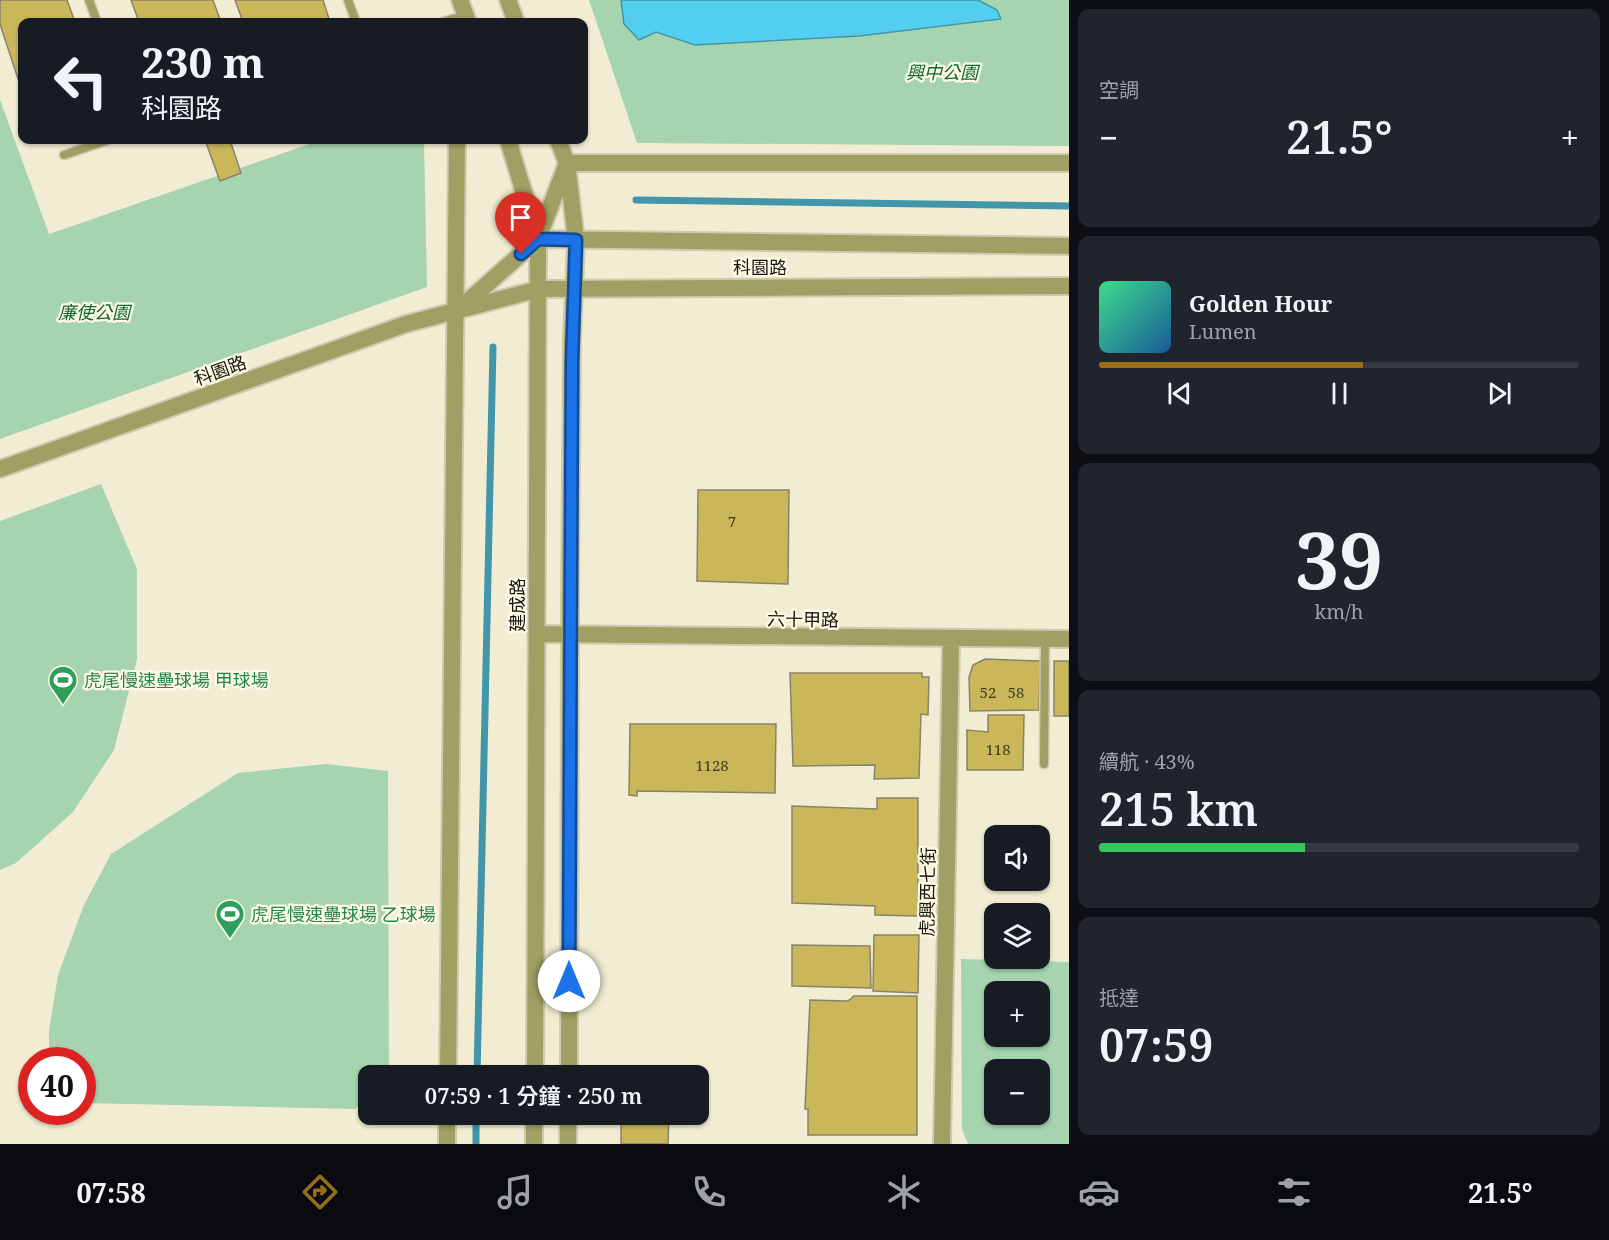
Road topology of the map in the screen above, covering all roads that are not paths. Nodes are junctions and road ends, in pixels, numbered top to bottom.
1 (89, 0) edge
2 (348, 0) edge
3 (508, 0) edge
4 (96, 18) edge
5 (355, 18) edge
6 (515, 18) edge
7 (96, 144) edge
8 (457, 144) edge
9 (509, 144) edge
10 (560, 144) edge
11 (64, 155) dead end
12 (1069, 162) edge
13 (567, 163) junction
14 (538, 239) junction
15 (576, 240) junction
16 (1069, 246) edge
17 (1069, 286) edge
18 (573, 288) junction
19 (539, 289) junction
20 (455, 313) junction
21 (0, 469) edge
22 (537, 634) junction
23 (570, 635) junction
24 (1045, 639) junction
25 (1069, 639) edge
26 (951, 640) junction
27 (1044, 764) dead end
28 (448, 1065) edge
29 (535, 1065) edge
30 (568, 1065) edge
31 (447, 1125) edge
32 (534, 1125) edge
33 (568, 1125) edge
34 (447, 1144) edge
35 (534, 1144) edge
36 (568, 1144) edge
37 (942, 1144) edge

1 - 4 lane
2 - 5 lane
3 - 6 street
7 - 11 lane
8 - 20 street
9 - 14 street, 建成路
10 - 13 street
12 - 13 street
13 - 14 street, 科園路
13 - 15 street
14 - 15 street, 科園路
14 - 19 street, 建成路
14 - 20 street, 科園路
15 - 16 street, 科園路
15 - 18 street
17 - 18 street, 科園路
18 - 19 street, 科園路
18 - 23 street
19 - 20 street, 科園路
19 - 22 street, 建成路
20 - 21 street, 科園路
20 - 28 street
22 - 23 street, 六十甲路
22 - 29 street, 建成路
23 - 26 street, 六十甲路
23 - 30 street
24 - 25 street, 六十甲路
24 - 26 street, 六十甲路
24 - 27 lane
26 - 37 street, 虎興西七街
31 - 34 street
32 - 35 street
33 - 36 street

